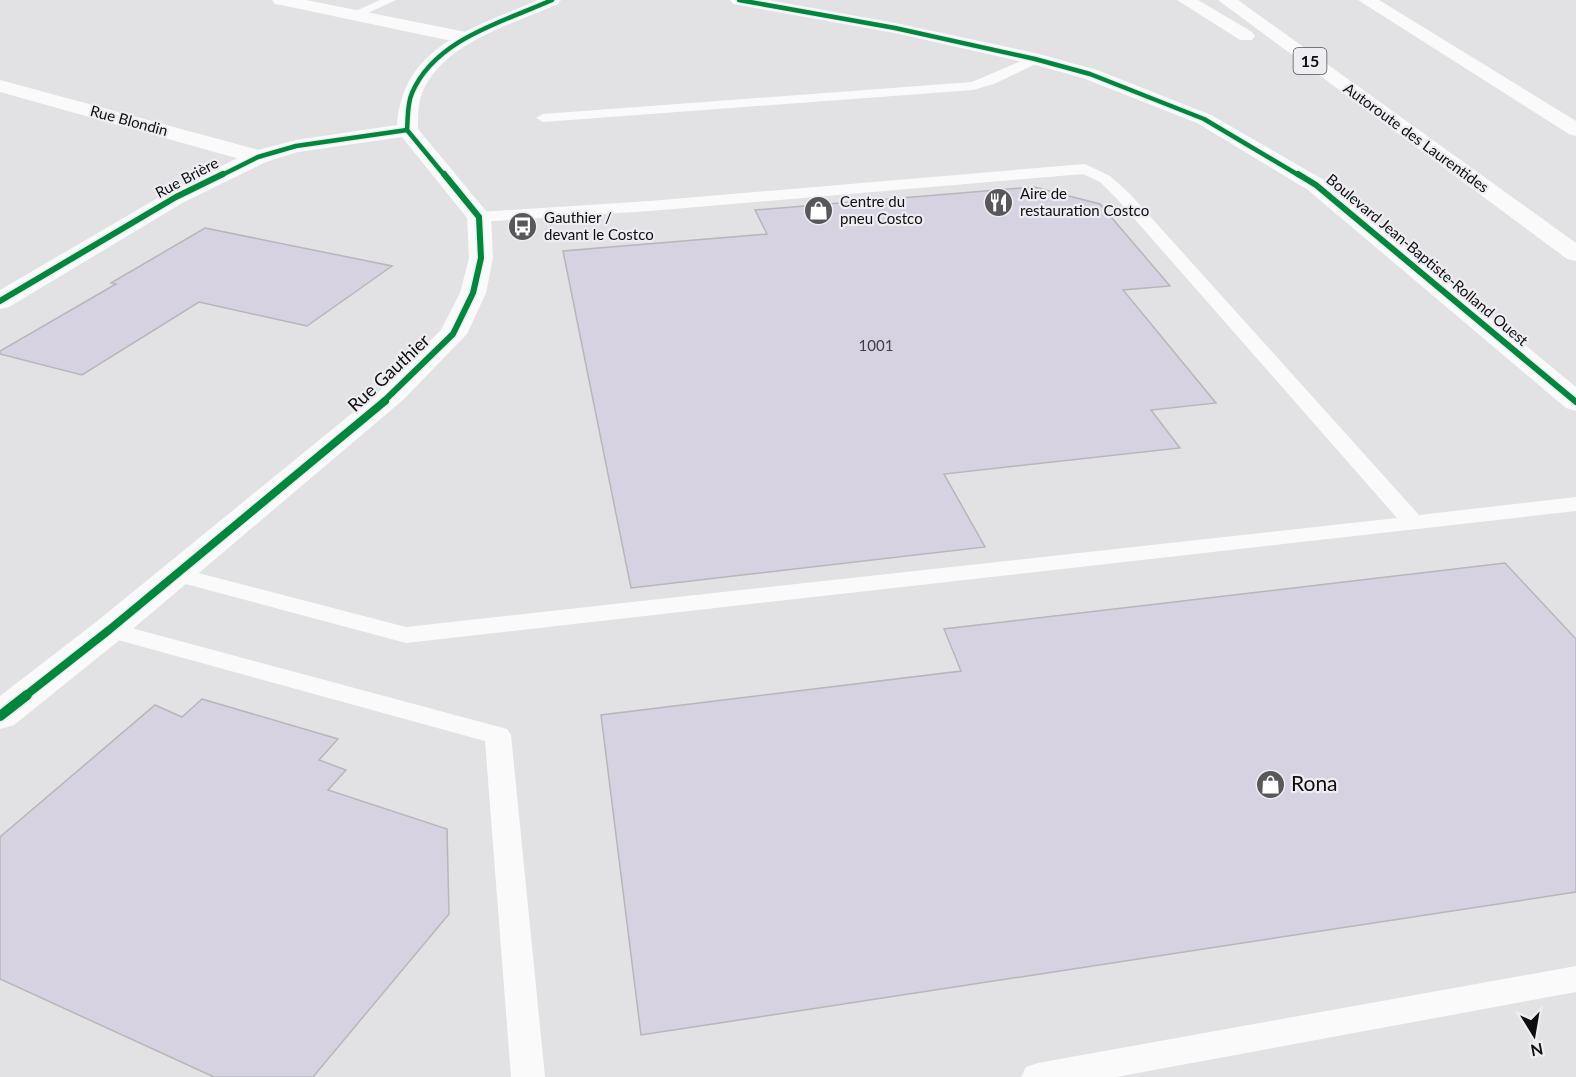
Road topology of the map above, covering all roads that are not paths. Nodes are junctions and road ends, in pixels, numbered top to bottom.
1 (281, 0) edge
2 (390, 0) edge
3 (522, 0) edge
4 (552, 0) edge
5 (739, 0) edge
6 (1186, 0) edge
7 (1227, 0) edge
8 (1367, 0) edge
9 (353, 15) junction
10 (494, 24) junction
11 (466, 38) junction
12 (1035, 59) junction
13 (0, 86) edge
14 (543, 118) dead end
15 (1393, 121) junction
16 (407, 130) junction
17 (1576, 130) edge
18 (258, 157) junction
19 (479, 217) junction
20 (1576, 254) edge
21 (0, 302) edge
22 (1576, 402) edge
23 (1576, 504) edge
24 (1414, 523) junction
25 (175, 574) junction
26 (109, 630) junction
27 (0, 716) edge
28 (1576, 979) edge
29 (528, 1077) edge
30 (1038, 1077) edge

1 - 9 main road
2 - 9 lane
3 - 10 main road
4 - 10 main road
5 - 12 main road, Boulevard Jean-Baptiste-Rolland Ouest
6 - 15 main road
7 - 15 main road, Autoroute des Laurentides / 15
8 - 17 main road
9 - 11 main road
10 - 11 main road
11 - 16 main road
12 - 14 lane
12 - 22 main road, Boulevard Jean-Baptiste-Rolland Ouest
13 - 18 main road, Rue Blondin
15 - 20 main road, Autoroute des Laurentides / 15
16 - 18 main road, Rue Brière
16 - 19 main road
18 - 21 main road, Rue Brière
19 - 24 lane
19 - 25 main road, Rue Gauthier
23 - 24 lane
24 - 25 lane
25 - 26 main road, Rue Gauthier
26 - 27 main road, Rue Gauthier
26 - 29 lane
28 - 30 lane

